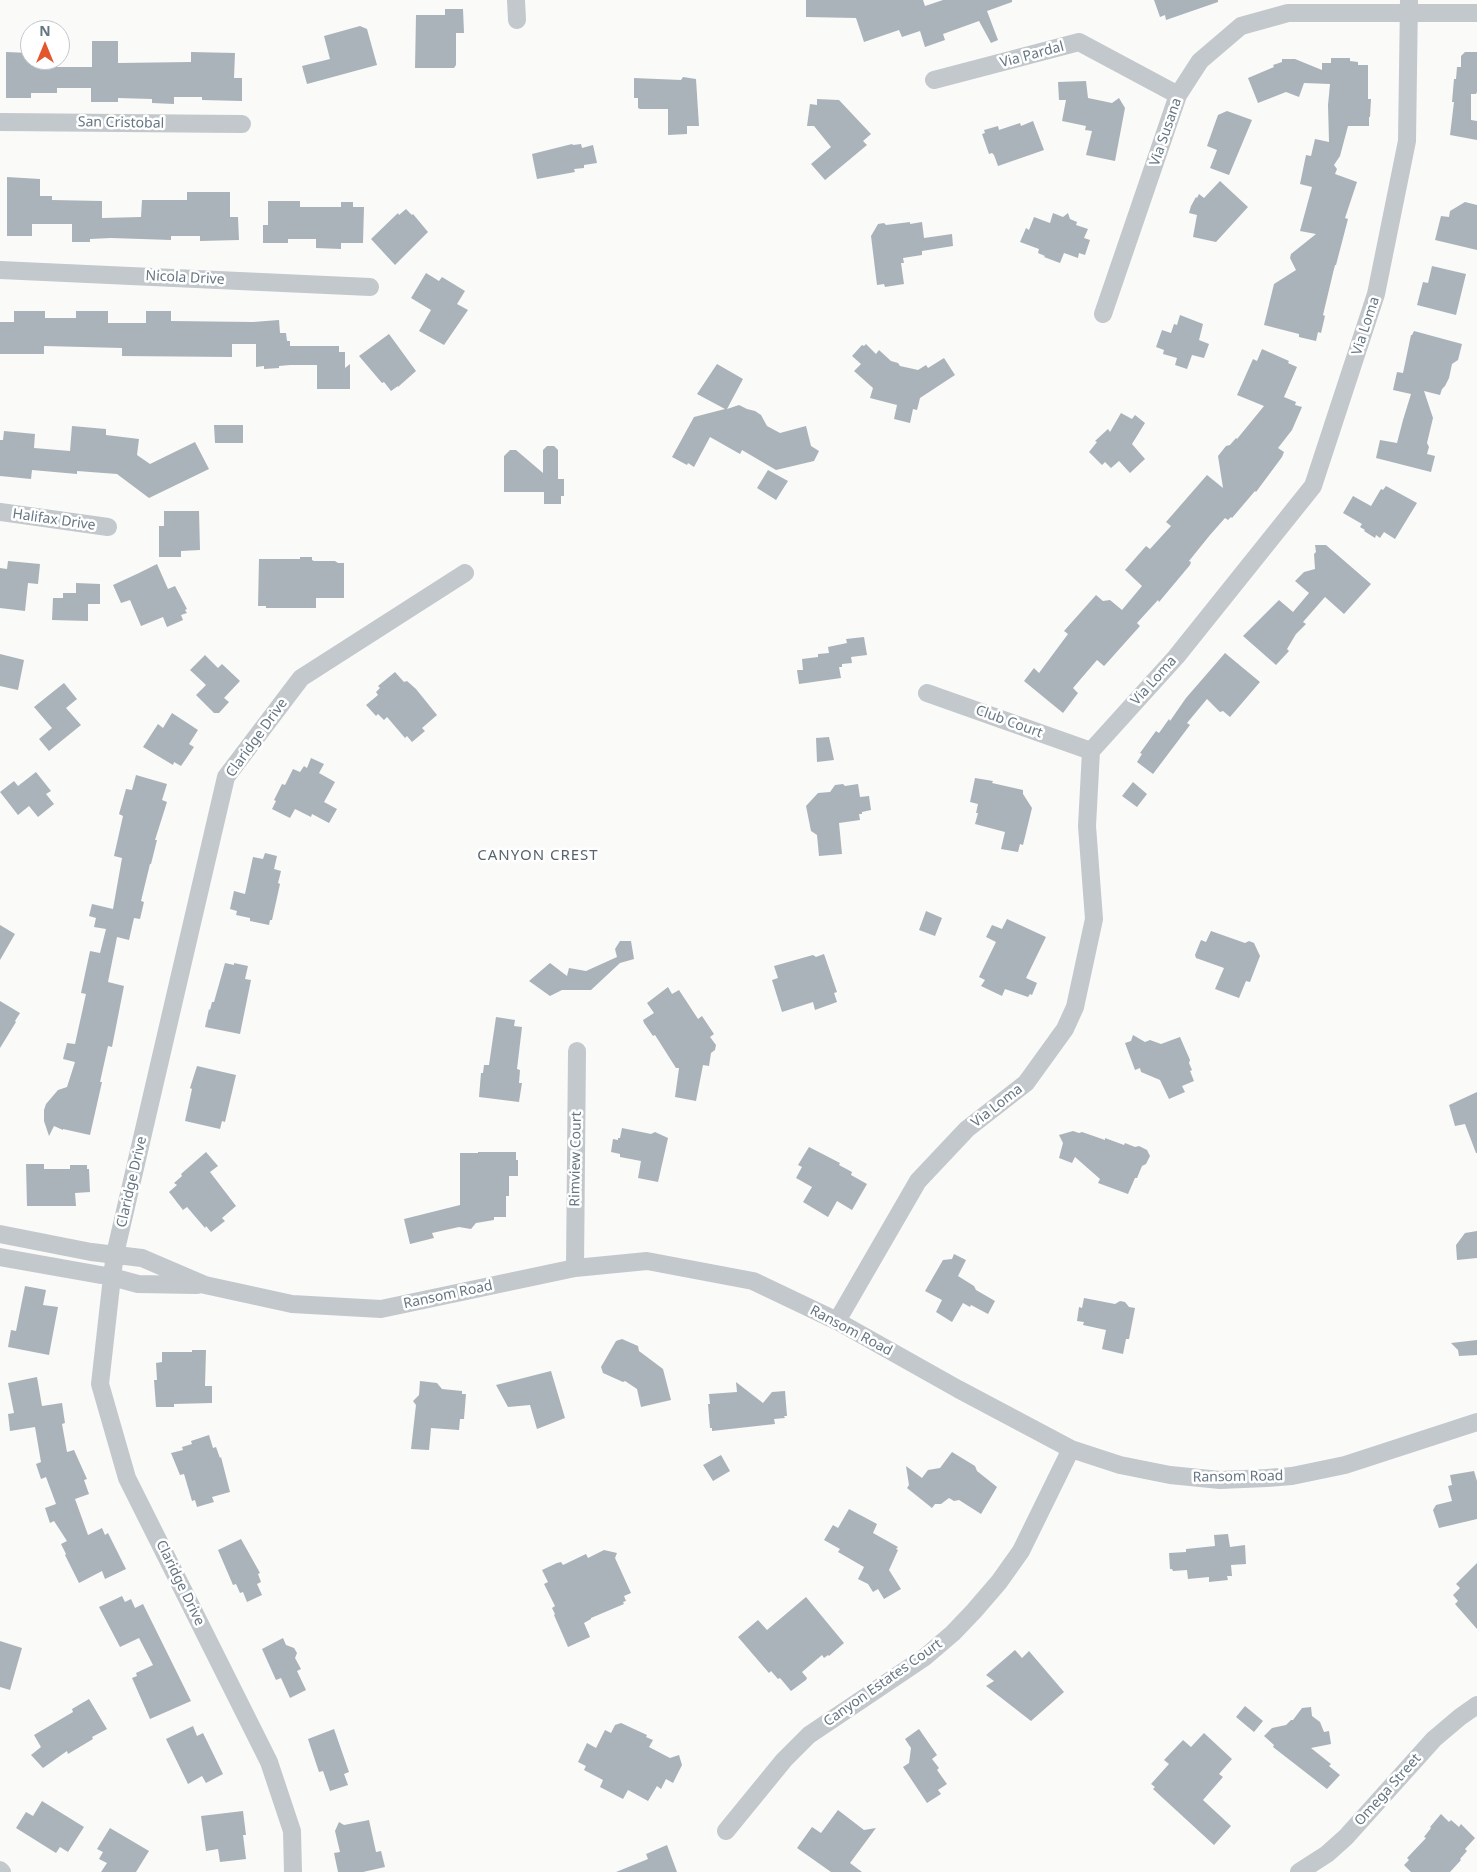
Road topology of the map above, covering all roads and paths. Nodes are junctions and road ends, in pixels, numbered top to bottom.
1 (516, 0) edge
2 (1409, 6) edge
3 (1477, 13) edge
4 (517, 20) dead end
5 (934, 80) dead end
6 (1178, 95) junction
7 (0, 122) edge
8 (242, 124) dead end
9 (0, 270) edge
10 (370, 287) dead end
11 (1103, 314) dead end
12 (0, 512) edge
13 (108, 527) dead end
14 (465, 573) dead end
15 (927, 693) dead end
16 (1091, 751) junction
17 (577, 1051) dead end
18 (0, 1234) edge
19 (116, 1254) junction
20 (0, 1257) edge
21 (574, 1268) junction
22 (112, 1276) junction
23 (205, 1285) junction
24 (837, 1321) junction
25 (1477, 1422) edge
26 (1070, 1449) junction
27 (1477, 1706) edge
28 (726, 1831) dead end
29 (293, 1872) edge
30 (1299, 1872) edge

1 - 4 street
2 - 3 street, Via Susana
2 - 6 street, Via Susana
2 - 16 street, Via Loma
5 - 6 street, Via Pardal
6 - 11 street, Via Susana
7 - 8 street, San Cristobal
9 - 10 street, Nicola Drive
12 - 13 street, Halifax Drive
14 - 19 street, Claridge Drive
15 - 16 street, Club Court
16 - 24 street, Via Loma
17 - 21 street, Rimview Court
18 - 19 street, Ransom Road
19 - 22 street, Claridge Drive
19 - 23 street, Ransom Road
20 - 22 street, Ransom Road
21 - 23 street, Ransom Road
21 - 24 street, Ransom Road
22 - 23 street, Ransom Road
22 - 29 street, Claridge Drive
24 - 26 street, Ransom Road
25 - 26 street, Ransom Road
26 - 28 street, Canyon Estates Court
27 - 30 street, Omega Street

